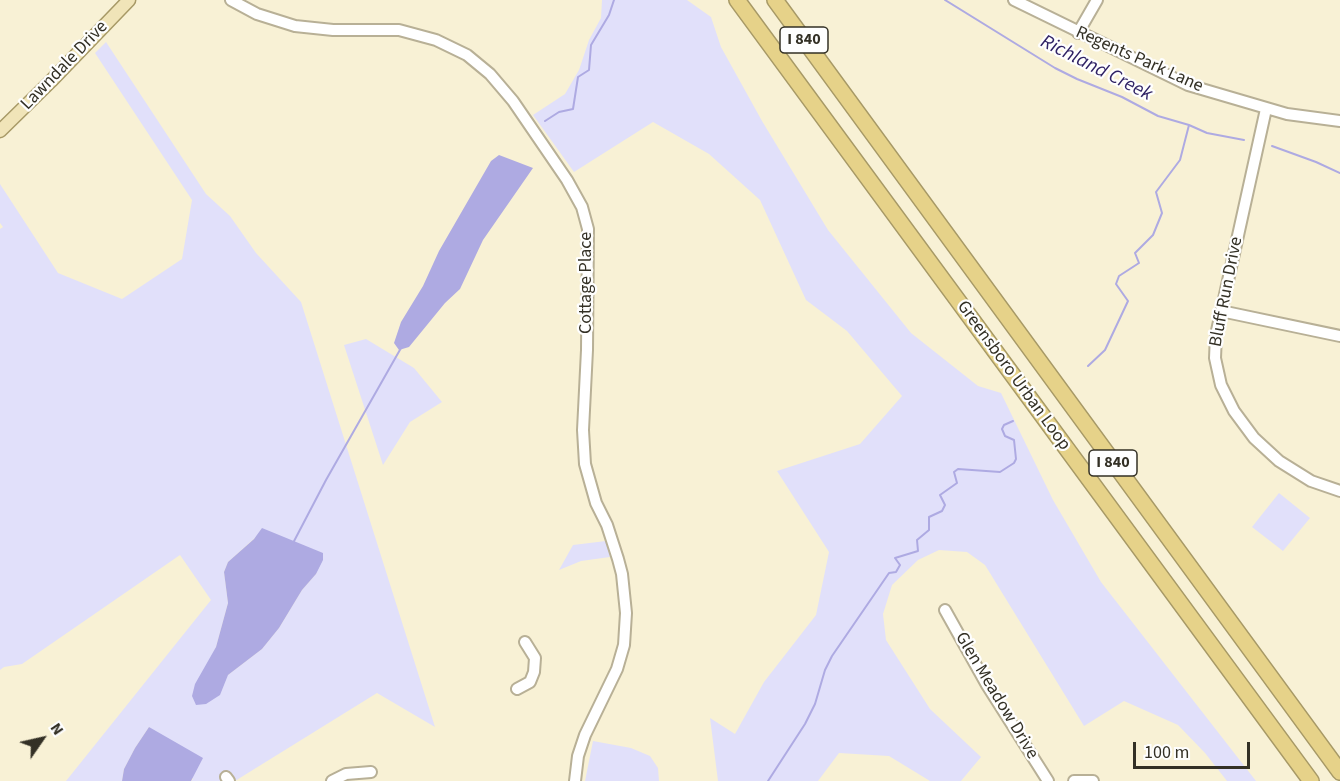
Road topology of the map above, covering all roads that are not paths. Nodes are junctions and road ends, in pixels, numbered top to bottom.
1 (129, 0) edge
2 (231, 0) edge
3 (723, 0) edge
4 (737, 0) edge
5 (775, 0) edge
6 (786, 0) edge
7 (1014, 0) edge
8 (1097, 0) edge
9 (1078, 33) junction
10 (790, 73) junction
11 (834, 79) junction
12 (1266, 109) junction
13 (1340, 121) edge
14 (0, 130) edge
15 (1221, 311) junction
16 (1340, 336) edge
17 (1340, 491) edge
18 (945, 610) dead end
19 (525, 642) dead end
20 (517, 689) dead end
21 (370, 772) dead end
22 (1340, 772) edge
23 (332, 781) edge
24 (575, 781) edge
25 (1048, 781) edge
26 (1074, 781) edge
27 (1093, 781) edge
28 (1311, 781) edge

1 - 14 main road, Lawndale Drive
2 - 24 street, Cottage Place
3 - 10 highway
4 - 10 highway, Greensboro Urban Loop / I 840
5 - 11 highway, Greensboro Urban Loop / I 840
6 - 11 highway
7 - 9 street, Regents Park Lane
8 - 9 street
9 - 12 street, Regents Park Lane
10 - 28 highway, Greensboro Urban Loop / I 840
11 - 22 highway, Greensboro Urban Loop / I 840
12 - 13 street, Regents Park Lane
12 - 15 street, Bluff Run Drive
15 - 16 street
15 - 17 street, Bluff Run Drive
18 - 25 street, Glen Meadow Drive
19 - 20 street
21 - 23 street
26 - 27 street

